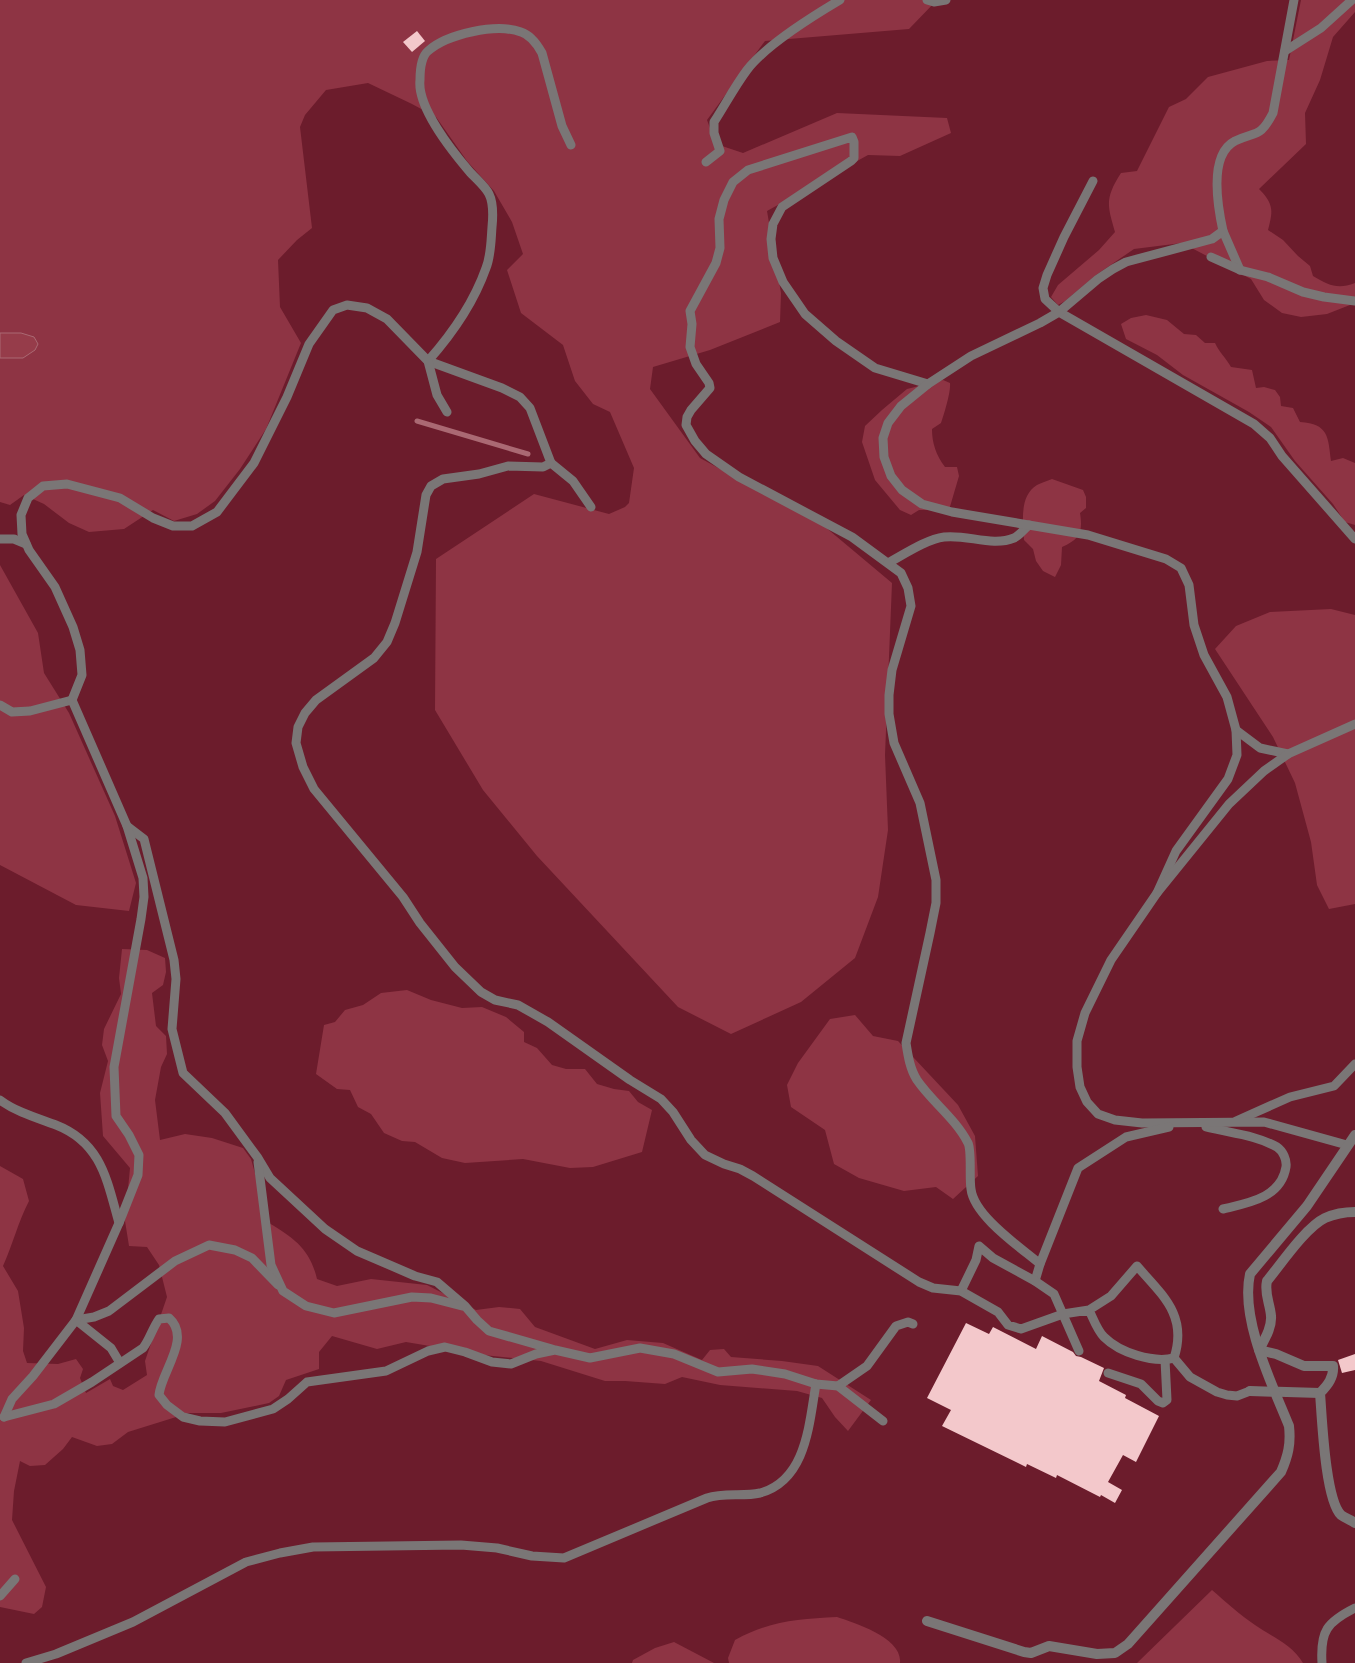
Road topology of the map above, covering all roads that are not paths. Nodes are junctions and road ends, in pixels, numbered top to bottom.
1 (840, 0) edge
2 (927, 0) edge
3 (946, 0) edge
4 (1294, 0) edge
5 (1352, 0) edge
6 (1285, 51) junction
7 (571, 146) dead end
8 (706, 162) dead end
9 (1093, 181) dead end
10 (1223, 231) junction
11 (1210, 257) dead end
12 (1240, 270) junction
13 (1355, 301) edge
14 (1059, 312) junction
15 (428, 361) junction
16 (928, 384) junction
17 (447, 412) dead end
18 (551, 463) junction
19 (591, 507) dead end
20 (1029, 525) junction
21 (1355, 538) edge
22 (0, 539) edge
23 (26, 544) junction
24 (888, 563) junction
25 (72, 700) junction
26 (0, 705) edge
27 (1355, 724) edge
28 (1236, 730) junction
29 (1288, 754) junction
30 (127, 826) junction
31 (1157, 894) junction
32 (1355, 1064) edge
33 (0, 1100) edge
34 (1186, 1123) junction
35 (1230, 1124) junction
36 (1355, 1135) edge
37 (1347, 1145) junction
38 (258, 1158) junction
39 (1223, 1209) dead end
40 (1355, 1212) edge
41 (119, 1223) junction
42 (1040, 1264) junction
43 (1035, 1281) junction
44 (283, 1291) junction
45 (961, 1291) junction
46 (464, 1306) junction
47 (1089, 1310) junction
48 (1063, 1314) junction
49 (76, 1320) junction
50 (912, 1324) dead end
51 (555, 1350) junction
52 (1259, 1350) junction
53 (1078, 1351) dead end
54 (1170, 1359) junction
55 (120, 1363) junction
56 (1108, 1373) dead end
57 (816, 1384) junction
58 (838, 1386) junction
59 (1250, 1391) joint
60 (1320, 1392) junction
61 (883, 1422) dead end
62 (1355, 1522) edge
63 (15, 1579) dead end
64 (0, 1596) edge
65 (1355, 1608) edge
66 (927, 1621) dead end
67 (26, 1663) edge
68 (1322, 1663) edge

1 - 8 lane
2 - 3 lane
4 - 6 lane
5 - 6 lane
6 - 10 lane
7 - 15 lane
9 - 14 lane
10 - 12 lane
10 - 14 lane
11 - 12 lane
12 - 13 lane
14 - 16 lane
14 - 21 lane
15 - 17 lane
15 - 18 lane
15 - 23 lane
16 - 20 lane
16 - 24 lane
18 - 19 lane
18 - 45 lane
20 - 24 lane
20 - 28 lane
22 - 23 lane
23 - 25 lane
24 - 42 lane
25 - 26 lane
25 - 30 lane
27 - 29 lane
28 - 29 lane
28 - 31 lane
29 - 31 lane
30 - 38 lane
30 - 41 lane
31 - 34 lane
32 - 35 lane
33 - 41 lane
34 - 35 lane
34 - 39 lane
34 - 42 lane
35 - 37 lane
36 - 37 street
37 - 52 street
38 - 44 lane
38 - 46 lane
40 - 52 street
41 - 49 lane
42 - 43 lane
43 - 45 lane
43 - 48 lane
44 - 46 lane
44 - 49 lane
45 - 48 lane
46 - 51 lane
47 - 48 lane
47 - 54 lane
47 - 54 lane
48 - 53 lane
49 - 55 lane
49 - 55 lane
50 - 58 lane
51 - 55 lane
51 - 57 lane
52 - 60 street
52 - 66 street
54 - 56 lane
54 - 59 lane
57 - 58 lane
57 - 67 lane
58 - 61 lane
59 - 60 street
60 - 62 street
63 - 64 lane
65 - 68 lane

